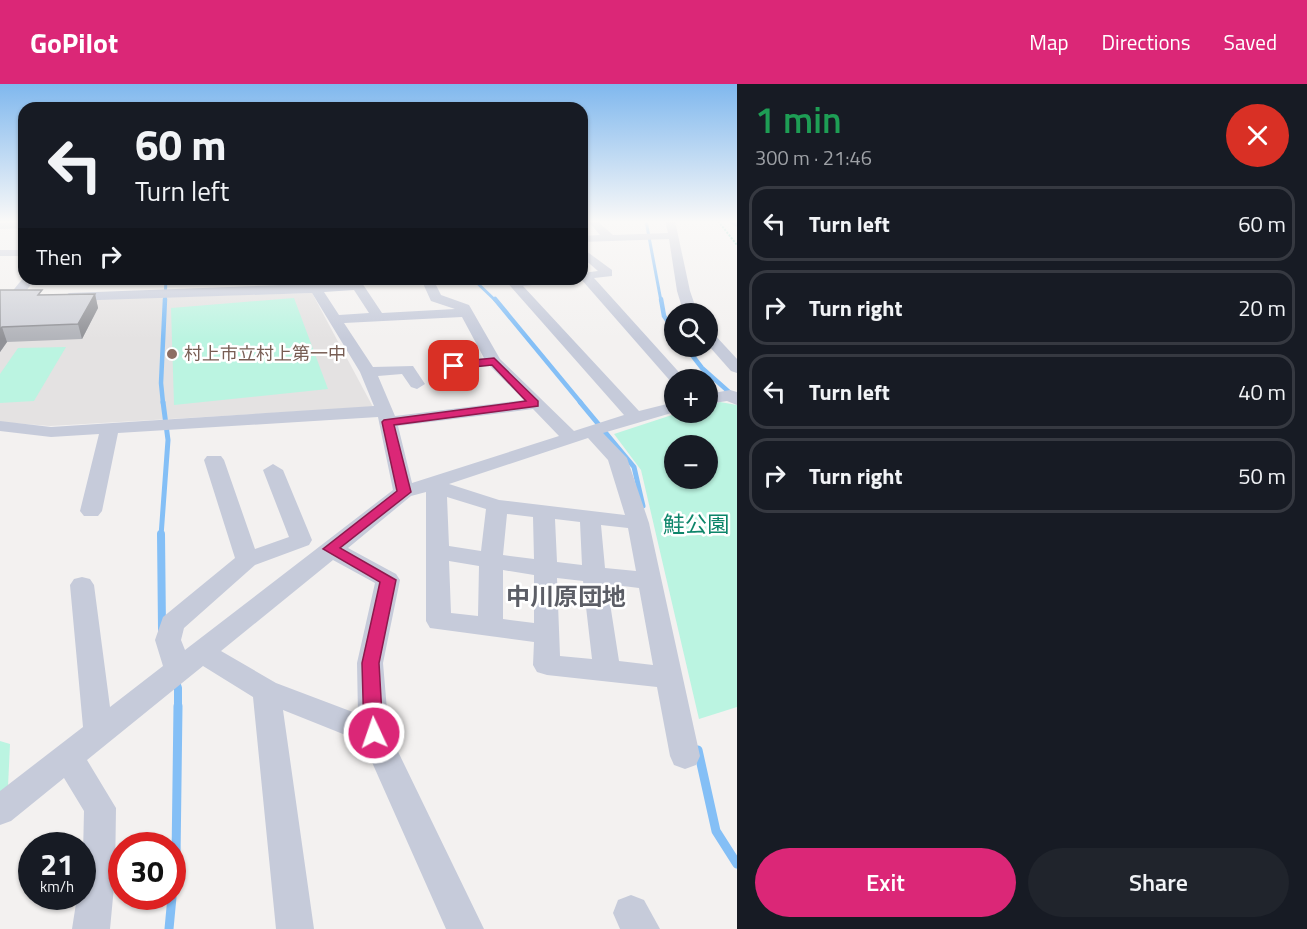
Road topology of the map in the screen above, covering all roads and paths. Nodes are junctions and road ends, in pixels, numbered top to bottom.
1 (593, 260) edge
2 (677, 260) edge
3 (588, 275) edge
4 (588, 281) edge
5 (22, 285) edge
6 (68, 285) dead end
7 (119, 285) edge
8 (232, 285) edge
9 (430, 285) edge
10 (516, 285) edge
11 (316, 289) junction
12 (114, 295) junction
13 (34, 298) edge
14 (6, 299) edge
15 (686, 303) edge
16 (466, 313) junction
17 (408, 315) junction
18 (378, 317) junction
19 (334, 318) junction
20 (416, 331) dead end
21 (718, 347) edge
22 (494, 362) junction
23 (454, 366) dead end
24 (736, 368) edge
25 (668, 369) edge
26 (368, 372) junction
27 (417, 384) dead end
28 (734, 397) edge
29 (718, 398) edge
30 (534, 404) junction
31 (664, 410) edge
32 (387, 417) junction
33 (635, 417) junction
34 (0, 426) edge
35 (110, 428) junction
36 (581, 434) junction
37 (214, 460) dead end
38 (273, 470) dead end
39 (432, 485) junction
40 (404, 492) junction
41 (497, 506) junction
42 (91, 512) dead end
43 (544, 512) junction
44 (590, 517) junction
45 (638, 523) junction
46 (330, 549) junction
47 (437, 552) junction
48 (247, 560) junction
49 (491, 560) junction
50 (546, 569) junction
51 (594, 574) junction
52 (650, 581) junction
53 (82, 585) dead end
54 (489, 627) junction
55 (547, 634) junction
56 (189, 660) junction
57 (607, 671) junction
58 (669, 677) junction
59 (266, 691) junction
60 (98, 732) junction
61 (374, 733) junction
62 (67, 756) junction
63 (685, 756) dead end
64 (0, 810) edge
65 (91, 929) edge
66 (296, 929) edge
67 (465, 929) edge

1 - 3 street
2 - 15 street
4 - 25 street
5 - 14 street
6 - 12 street
7 - 12 street
8 - 11 street
8 - 12 street
9 - 16 street
10 - 33 street
11 - 18 street
11 - 19 street
13 - 14 street
16 - 17 street
16 - 22 street
17 - 18 street
17 - 20 street
18 - 19 street
19 - 26 street
21 - 24 street
22 - 23 street
22 - 30 street
24 - 28 street
26 - 27 street
26 - 32 street
28 - 29 street
30 - 32 street
30 - 36 street
31 - 33 street
32 - 35 street
32 - 40 street
33 - 36 street
34 - 35 street
35 - 42 street
36 - 39 street
36 - 45 street
37 - 48 street
38 - 48 street
39 - 40 street
39 - 41 street
39 - 47 street
40 - 46 street
41 - 43 street
41 - 49 street
43 - 44 street
43 - 50 street
44 - 45 street
44 - 51 street
45 - 52 street
46 - 56 street
46 - 61 street
47 - 49 street
47 - 54 street
48 - 56 street
49 - 50 street
49 - 54 street
50 - 51 street
50 - 55 street
51 - 52 street
51 - 57 street
52 - 58 street
53 - 60 street
54 - 55 street
55 - 57 street
56 - 59 street
56 - 60 street
57 - 58 street
58 - 63 street
59 - 61 street
59 - 66 street
60 - 62 street
61 - 67 street
62 - 64 street
62 - 65 street

